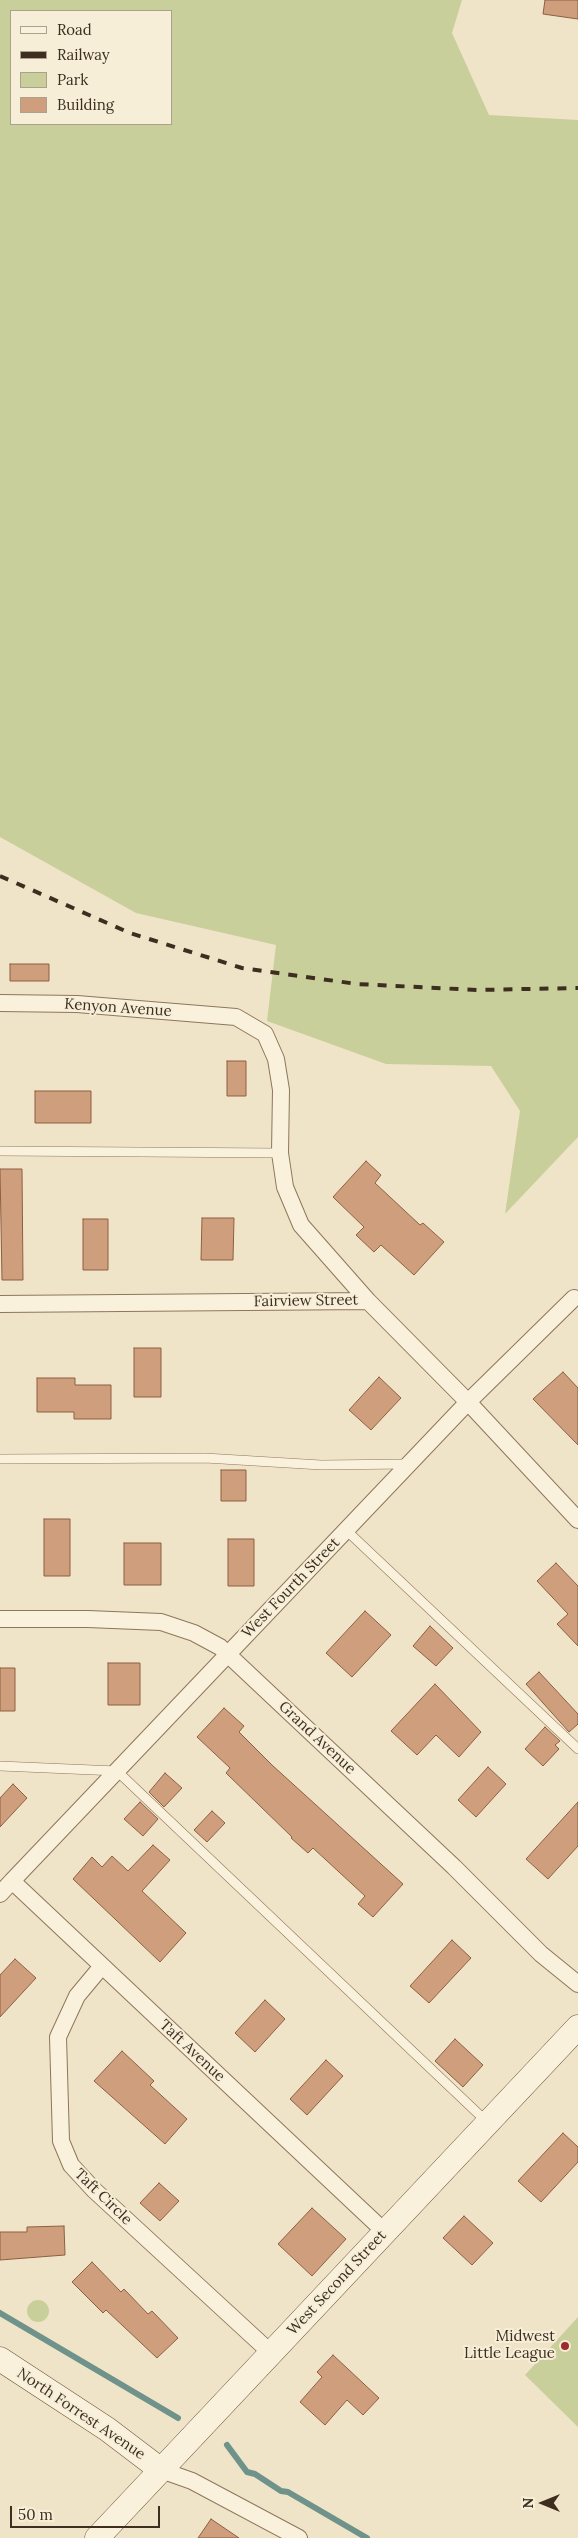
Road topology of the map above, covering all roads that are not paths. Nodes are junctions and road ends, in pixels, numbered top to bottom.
1 (0, 1003) edge
2 (0, 1151) edge
3 (280, 1153) junction
4 (576, 1298) edge
5 (368, 1301) junction
6 (0, 1304) edge
7 (468, 1402) junction
8 (0, 1459) edge
9 (408, 1464) junction
10 (578, 1520) edge
11 (346, 1530) junction
12 (0, 1619) edge
13 (228, 1654) junction
14 (578, 1749) edge
15 (0, 1766) edge
16 (117, 1771) junction
17 (12, 1881) junction
18 (0, 1894) edge
19 (102, 1966) junction
20 (578, 1984) edge
21 (578, 2027) edge
22 (488, 2124) junction
23 (385, 2232) junction
24 (271, 2353) junction
25 (0, 2360) edge
26 (161, 2470) junction
27 (97, 2538) edge
28 (299, 2538) edge

1 - 3 street, Kenyon Avenue
2 - 3 lane
3 - 5 street
4 - 7 street, West Fourth Street
5 - 6 street, Fairview Street
5 - 7 street, Fairview Street
7 - 9 street, West Fourth Street
7 - 10 street, Fairview Street
8 - 9 lane
9 - 11 street, West Fourth Street
11 - 13 street, West Fourth Street
11 - 14 lane
12 - 13 street, Grand Avenue
13 - 16 street, West Fourth Street
13 - 20 street, Grand Avenue
15 - 16 lane
16 - 17 street, West Fourth Street
16 - 22 lane
17 - 18 street
17 - 19 street, Taft Avenue
19 - 23 street, Taft Avenue
19 - 24 street, Taft Circle
21 - 22 main road, West Second Street
22 - 23 main road, West Second Street
23 - 24 main road, West Second Street
24 - 26 main road, West Second Street
25 - 26 main road, North Forrest Avenue
26 - 27 main road, West Second Street
26 - 28 street

